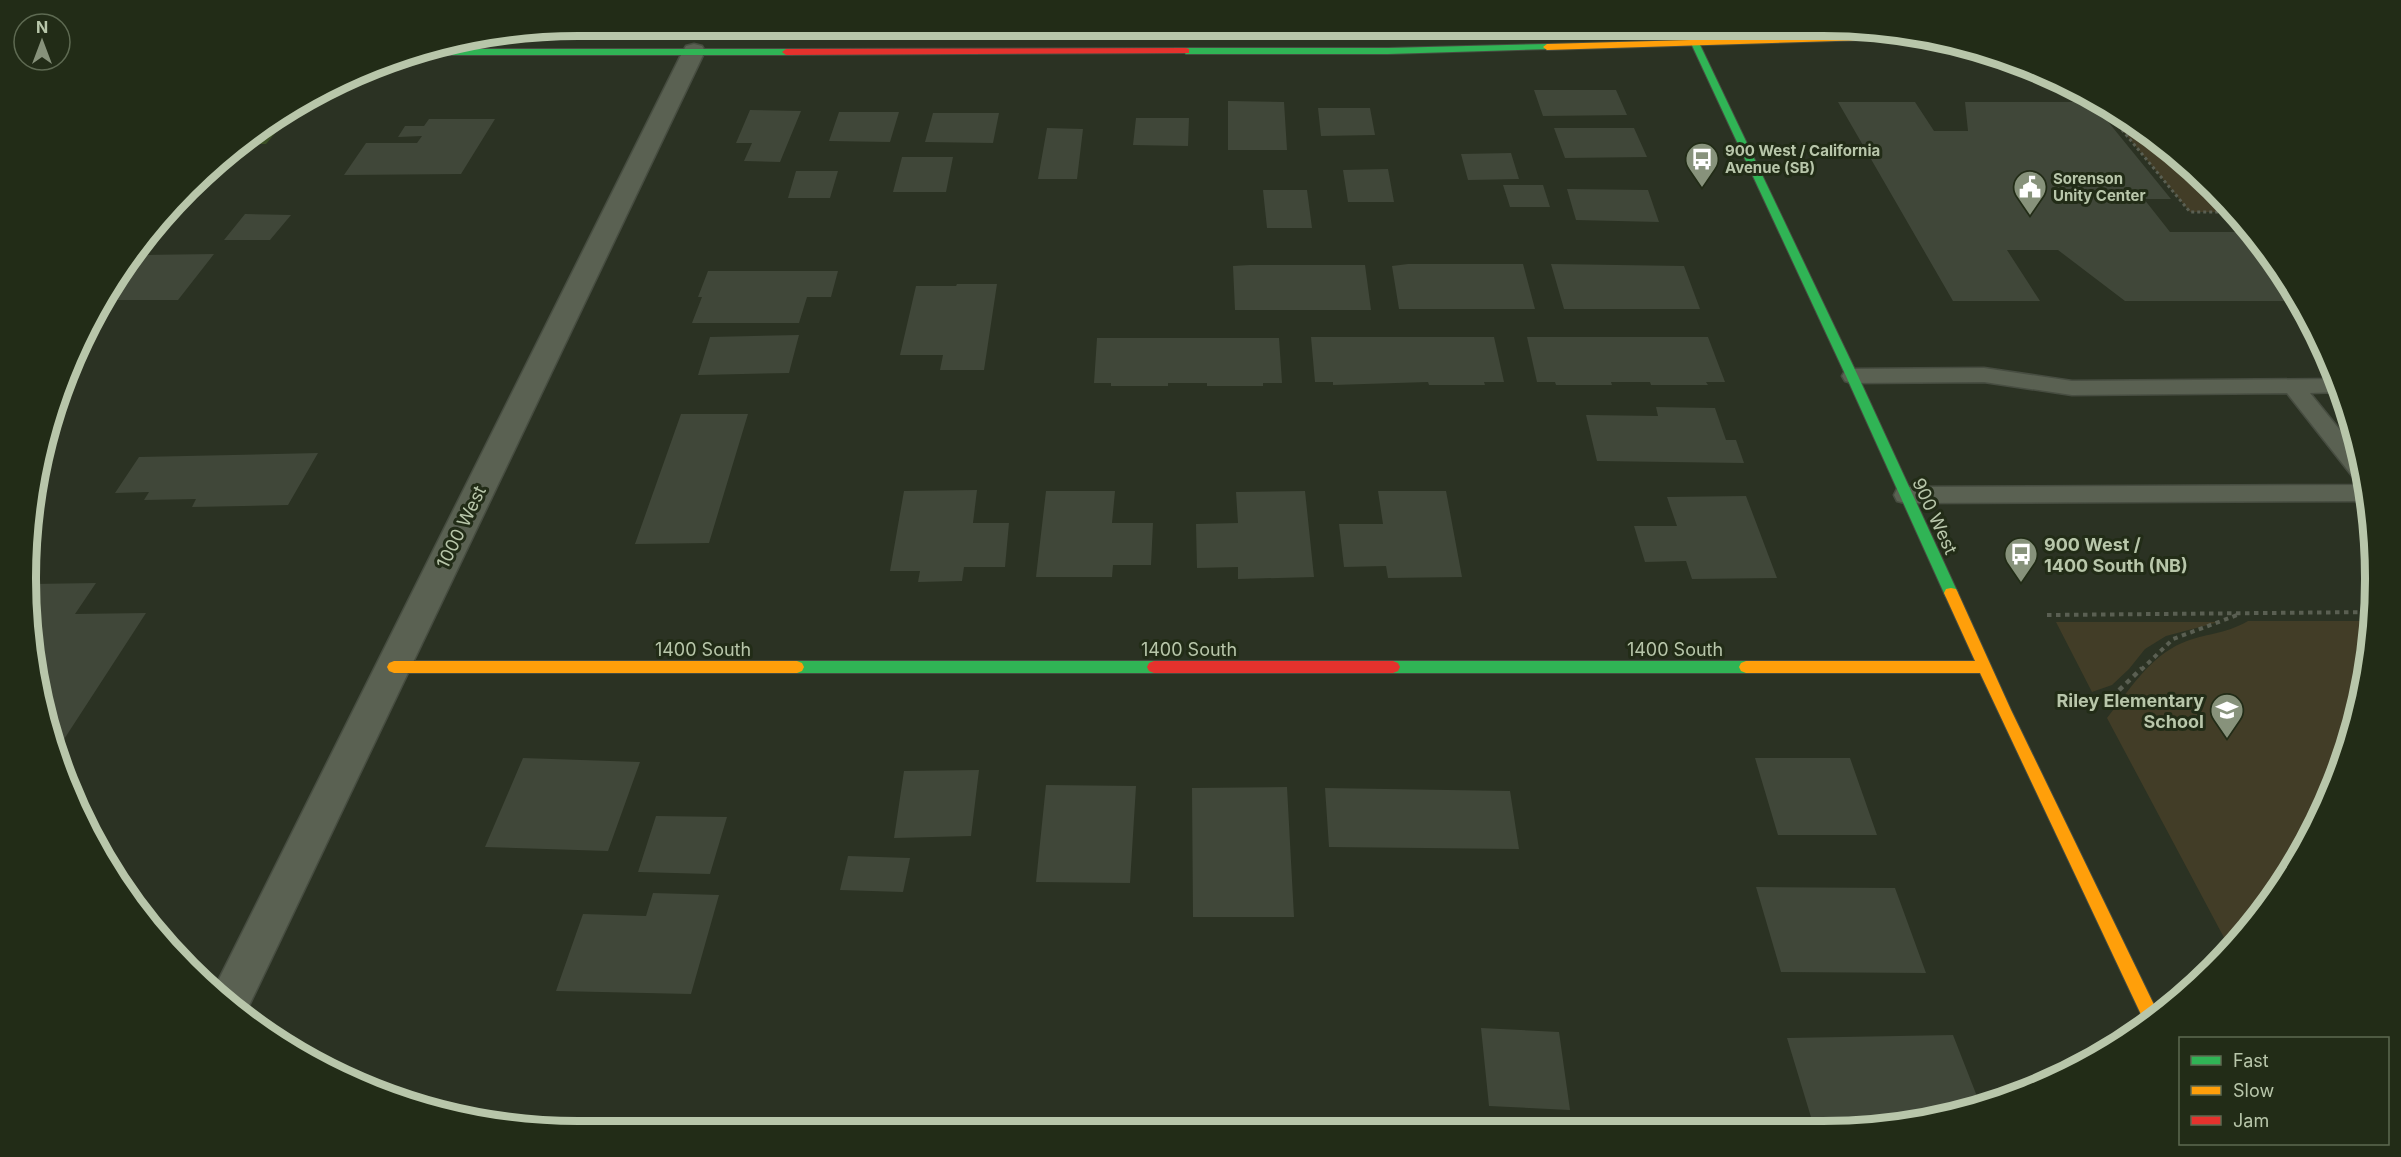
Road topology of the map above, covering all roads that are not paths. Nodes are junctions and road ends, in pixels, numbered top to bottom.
1 (1691, 36) edge
2 (1868, 38) edge
3 (1695, 44) junction
4 (694, 51) junction
5 (447, 52) edge
6 (1852, 376) junction
7 (2292, 386) junction
8 (2329, 386) edge
9 (2352, 459) edge
10 (2358, 493) edge
11 (1905, 495) junction
12 (394, 667) junction
13 (1985, 667) junction
14 (233, 996) edge
15 (2149, 1012) edge

1 - 3 main road, 900 West
2 - 3 main road
3 - 4 main road
3 - 6 main road, 900 West
4 - 5 main road
4 - 12 street, 1000 West
6 - 7 lane
6 - 11 main road, 900 West
7 - 8 lane
7 - 9 lane
10 - 11 lane
11 - 13 main road, 900 West
12 - 13 main road, 1400 South
12 - 14 street, 1000 West
13 - 15 main road, 900 West

